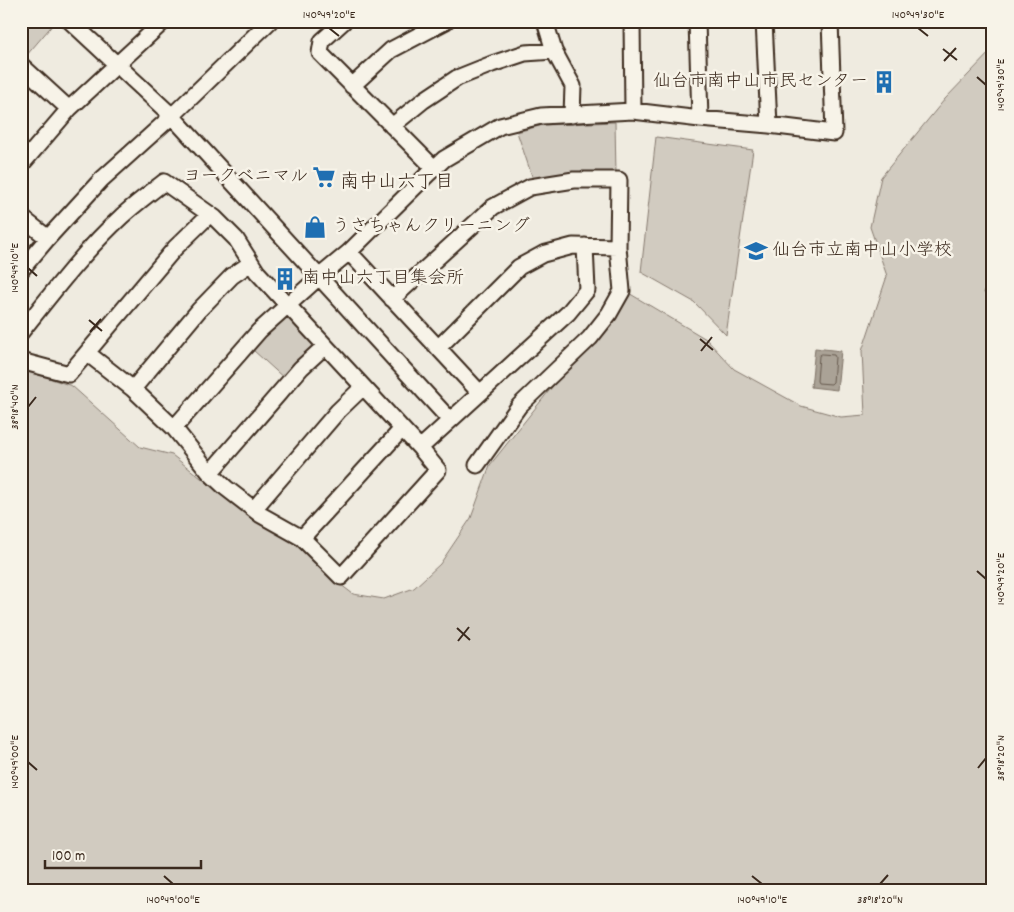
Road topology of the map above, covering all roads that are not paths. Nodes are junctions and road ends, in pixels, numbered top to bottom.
1 (70, 21) edge
2 (164, 21) edge
3 (270, 21) edge
4 (344, 21) edge
5 (446, 21) edge
6 (545, 21) edge
7 (632, 21) edge
8 (697, 21) edge
9 (764, 21) edge
10 (830, 21) edge
11 (554, 51) junction
12 (116, 64) junction
13 (21, 65) edge
14 (352, 86) junction
15 (69, 109) junction
16 (633, 111) junction
17 (572, 115) junction
18 (172, 116) junction
19 (700, 119) junction
20 (769, 125) junction
21 (392, 126) junction
22 (27, 147) edge
23 (21, 165) edge
24 (434, 168) junction
25 (210, 214) junction
26 (21, 217) edge
27 (48, 238) junction
28 (585, 246) junction
29 (618, 247) junction
30 (348, 252) junction
31 (251, 263) junction
32 (21, 270) edge
33 (318, 277) junction
34 (392, 299) junction
35 (287, 305) junction
36 (21, 332) edge
37 (325, 346) junction
38 (438, 348) junction
39 (87, 353) junction
40 (21, 361) edge
41 (363, 387) junction
42 (132, 389) junction
43 (480, 393) junction
44 (450, 420) junction
45 (174, 428) junction
46 (402, 429) junction
47 (420, 448) junction
48 (477, 464) dead end
49 (210, 473) junction
50 (254, 509) junction
51 (302, 538) junction

1 - 12 street
2 - 12 street
3 - 18 street
4 - 14 street
5 - 14 street
6 - 11 street
7 - 16 street
8 - 19 street
9 - 20 street
10 - 20 street
11 - 17 street
11 - 21 street
12 - 15 street
12 - 18 street
13 - 15 street
14 - 21 street
15 - 22 street
16 - 17 street
16 - 19 street
17 - 24 street
18 - 27 street
18 - 33 street
19 - 20 street
21 - 24 street
22 - 23 street
24 - 30 street
25 - 31 street
25 - 36 street
25 - 39 street
26 - 27 street
27 - 32 street
28 - 29 street
28 - 38 street
28 - 43 street
29 - 34 street
29 - 48 street
30 - 33 street
30 - 34 street
31 - 35 street
31 - 42 street
33 - 35 street
33 - 44 street
34 - 38 street
35 - 37 street
35 - 45 street
37 - 41 street
37 - 49 street
38 - 43 street
39 - 40 street
39 - 42 street
41 - 46 street
41 - 50 street
42 - 45 street
43 - 44 street
44 - 47 street
45 - 49 street
46 - 47 street
46 - 51 street
47 - 51 street
49 - 50 street
50 - 51 street

